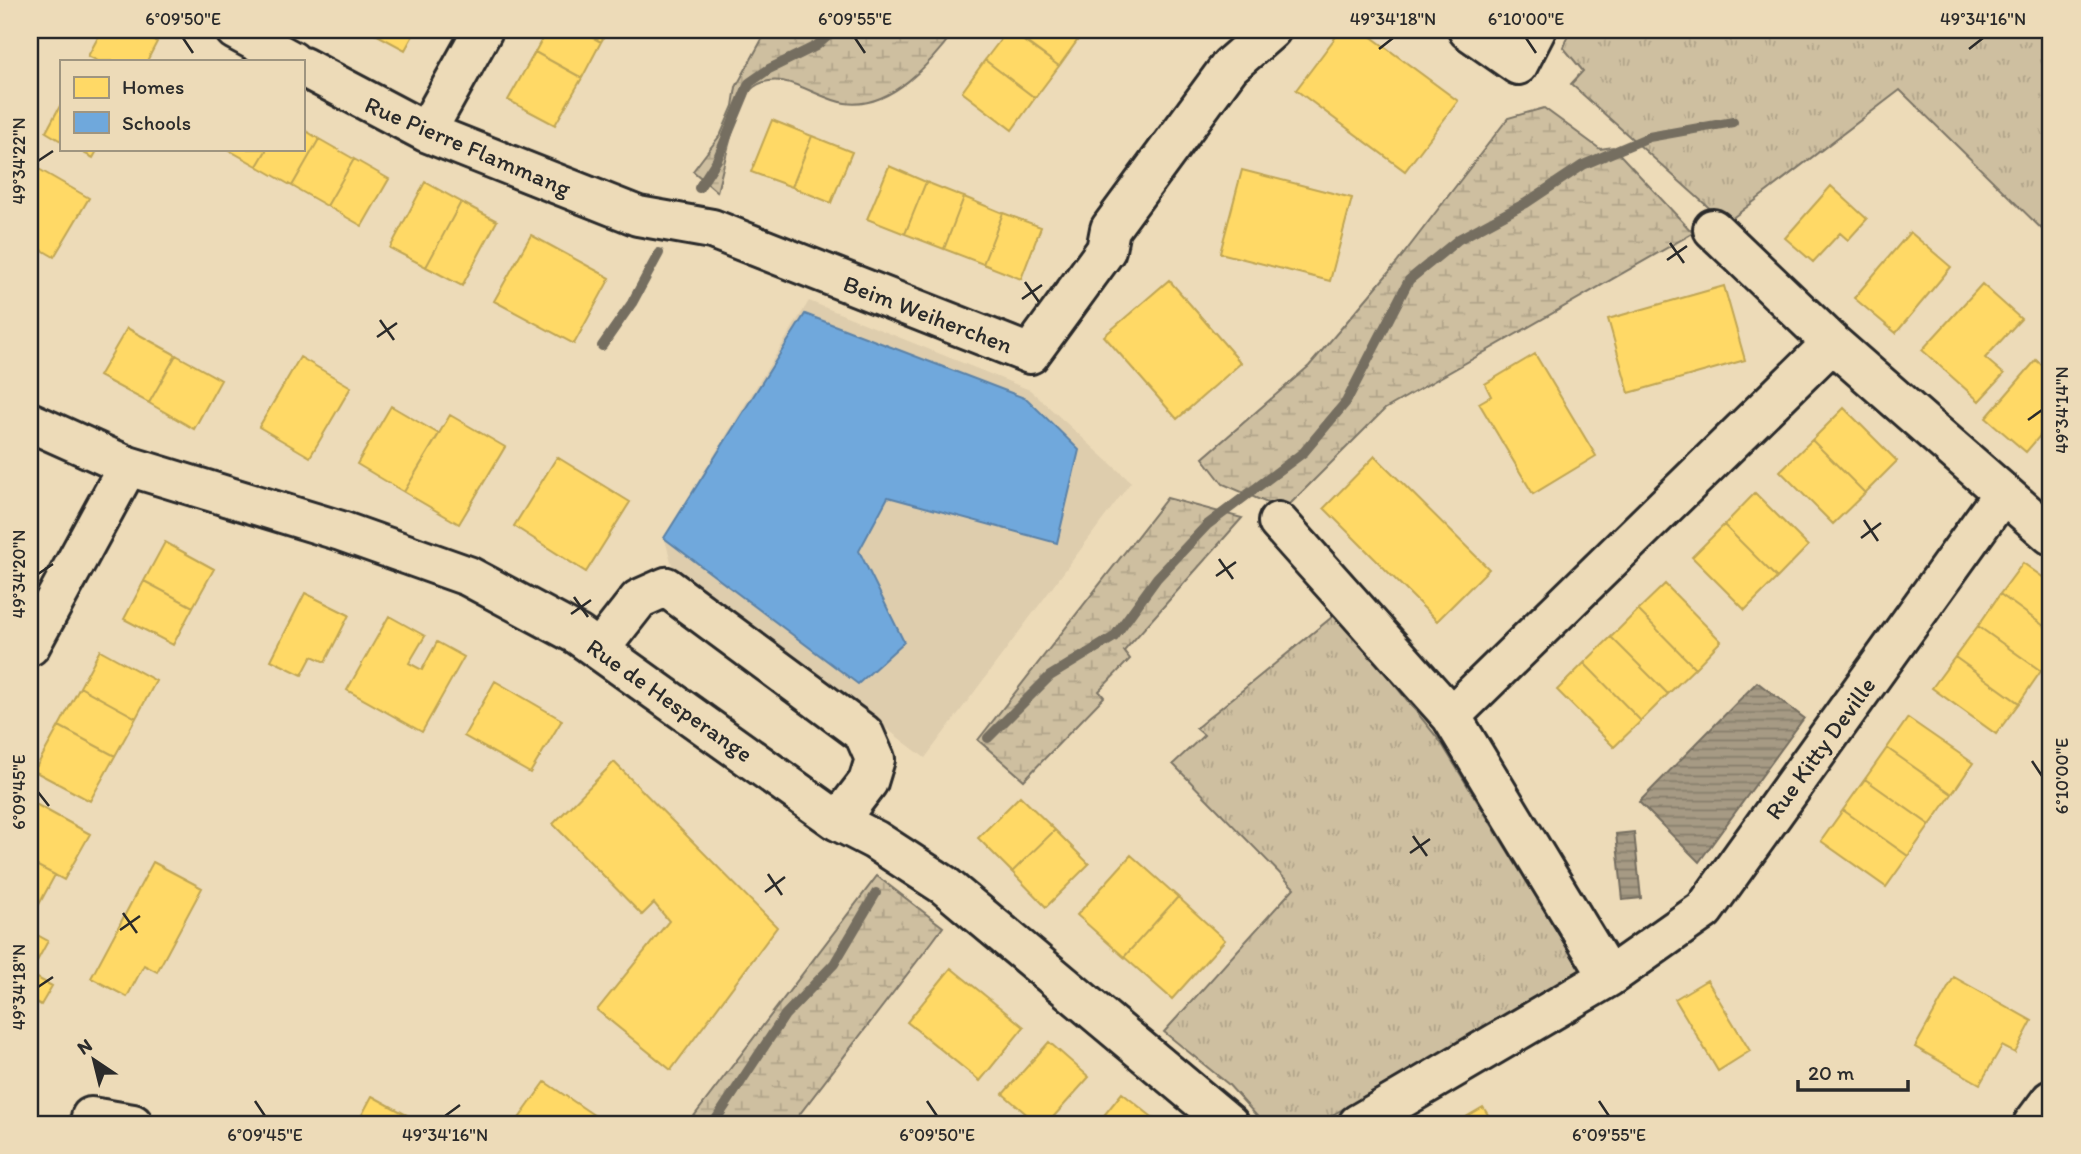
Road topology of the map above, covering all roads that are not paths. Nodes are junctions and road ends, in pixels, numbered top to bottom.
1 (235, 30) edge
2 (483, 30) edge
3 (1271, 30) edge
4 (1468, 30) edge
5 (1536, 30) edge
6 (290, 60) edge
7 (304, 68) edge
8 (426, 132) junction
9 (638, 216) joint
10 (1713, 229) dead end
11 (1832, 342) junction
12 (30, 422) edge
13 (128, 467) junction
14 (2003, 493) junction
15 (1278, 522) dead end
16 (2051, 535) edge
17 (30, 646) edge
18 (599, 650) junction
19 (1451, 716) junction
20 (838, 821) junction
21 (1609, 976) junction
22 (2051, 1100) edge
23 (91, 1117) dead end
24 (133, 1124) edge
25 (1229, 1124) edge
26 (1358, 1124) edge
27 (2034, 1124) edge

1 - 6 street
2 - 8 street
3 - 9 street, Beim Weiherchen
4 - 5 street
7 - 8 street, Rue Pierre Flammang
8 - 9 street, Rue Pierre Flammang
10 - 11 street
11 - 14 street
11 - 19 street
12 - 13 street, Rue de Hesperange
13 - 17 street
13 - 18 street, Rue de Hesperange
14 - 16 street
14 - 21 street, Rue Kitty Deville
15 - 19 street
18 - 20 street, Rue de Hesperange
18 - 20 street
19 - 21 street
20 - 25 street, Rue de Hesperange
21 - 26 street, Rue Kitty Deville
22 - 27 street
23 - 24 street

